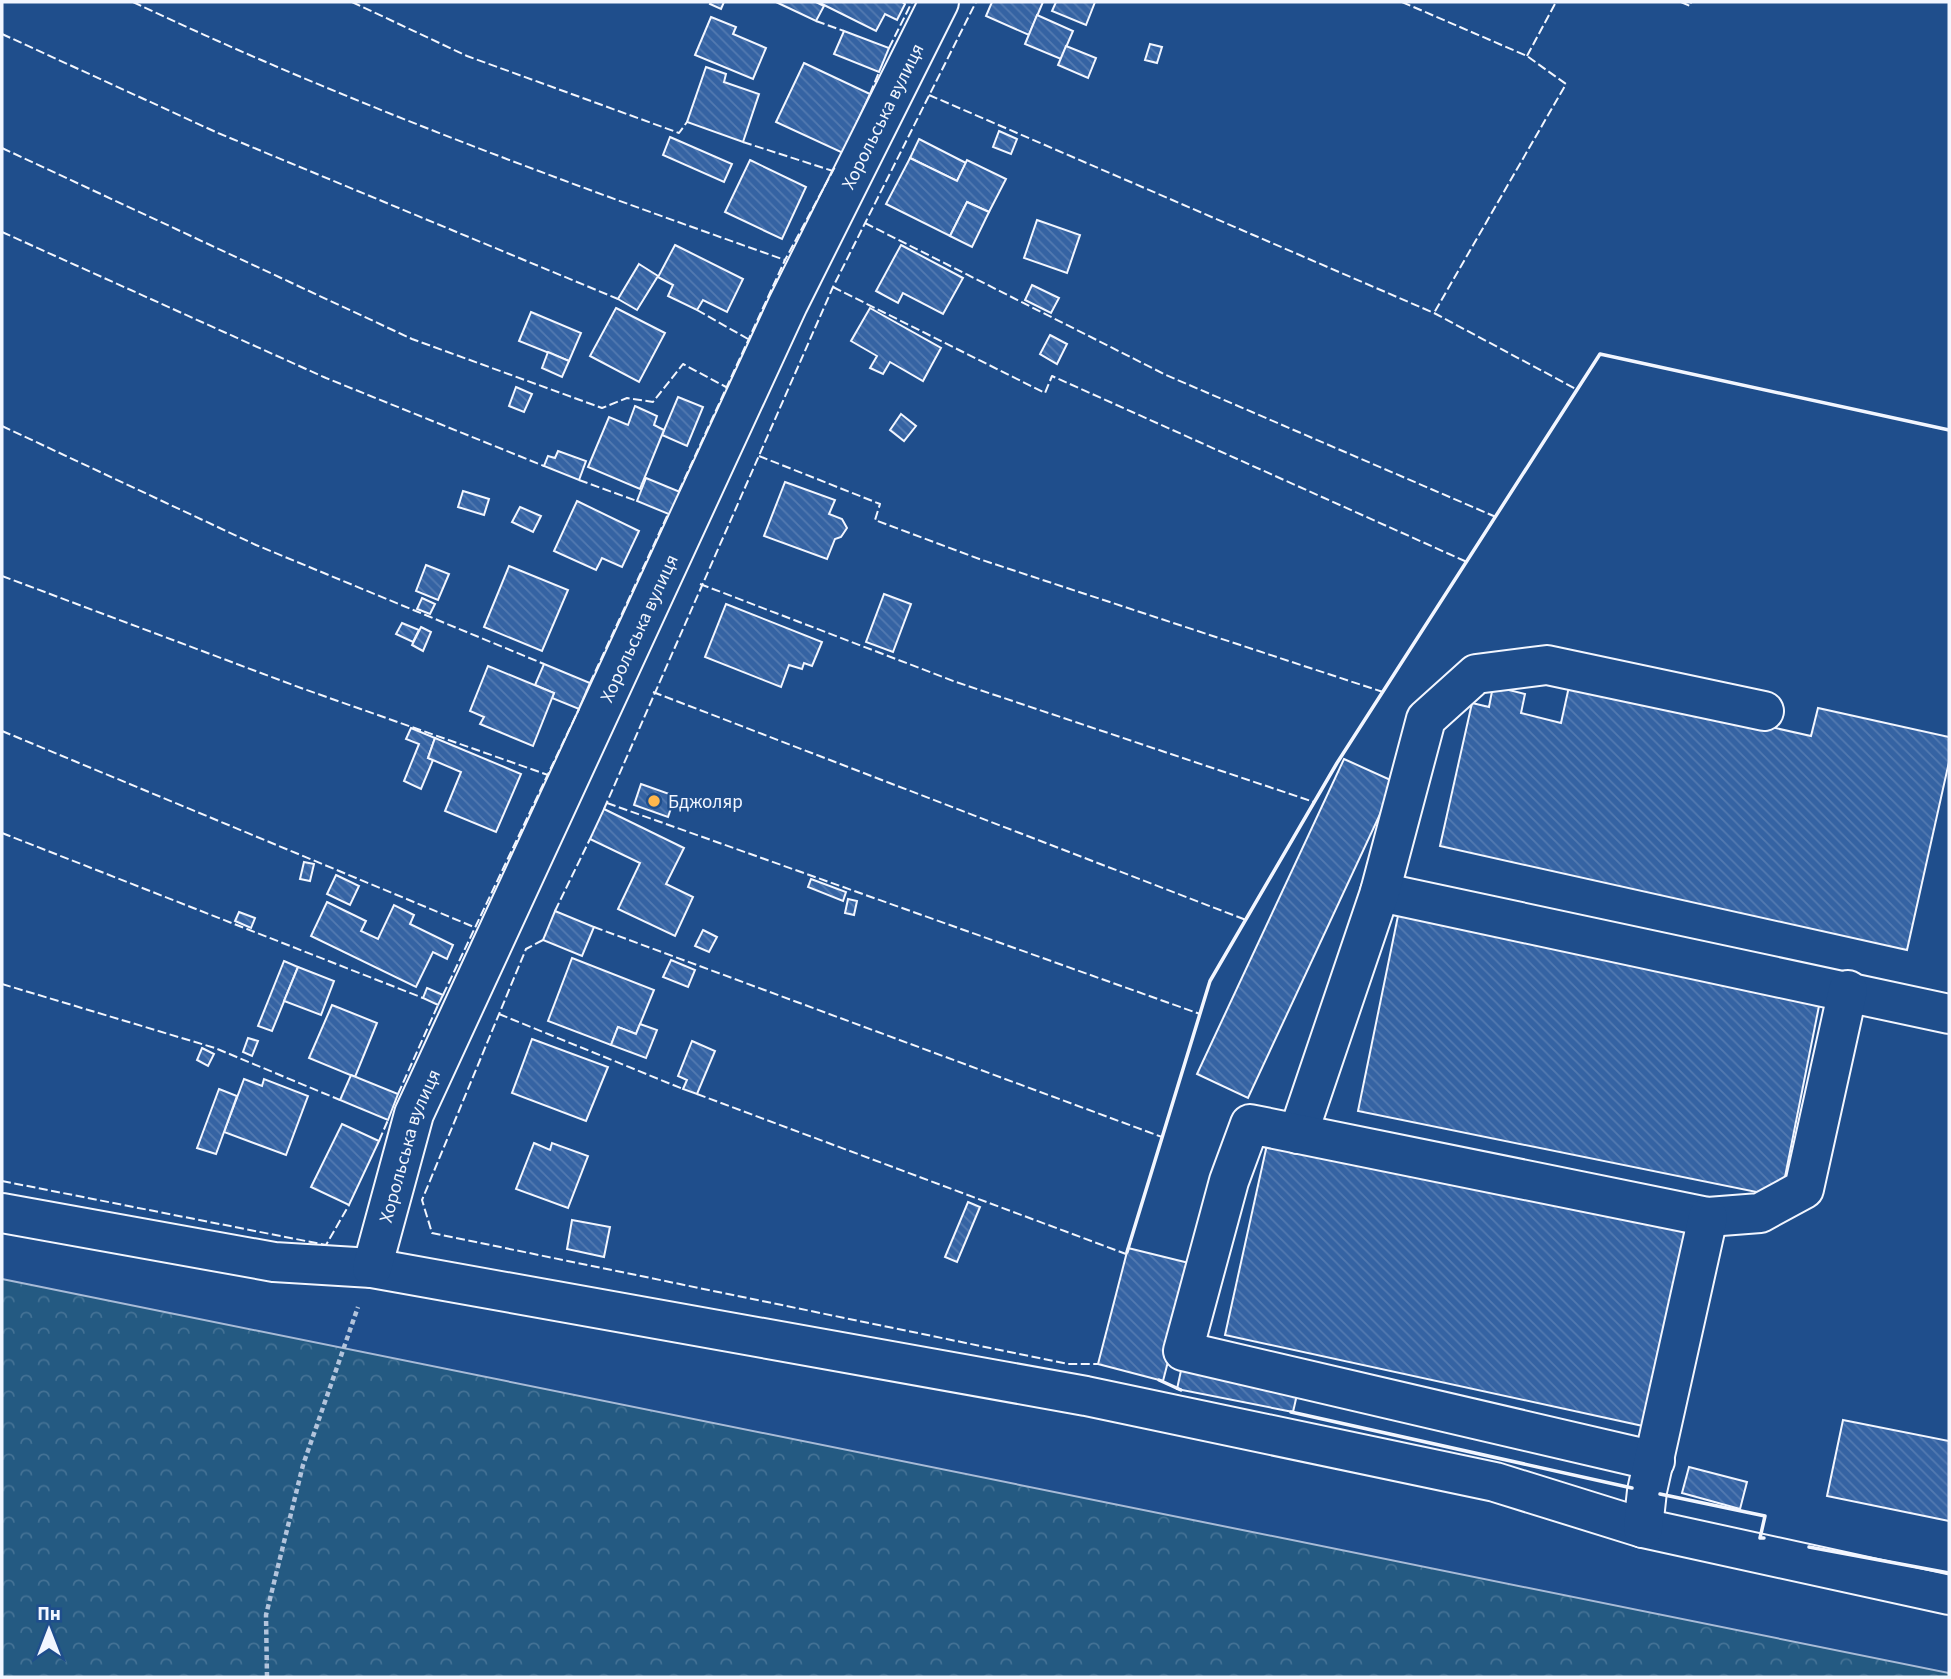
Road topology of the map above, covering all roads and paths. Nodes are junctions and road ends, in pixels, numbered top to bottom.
1 (939, 2) edge
2 (1764, 711) dead end
3 (1381, 892) junction
4 (1848, 990) junction
5 (1949, 1014) edge
6 (1298, 1134) junction
7 (2, 1213) edge
8 (1708, 1217) junction
9 (372, 1268) junction
10 (1655, 1461) junction
11 (1643, 1528) junction
12 (1949, 1595) edge
13 (267, 1677) edge

1 - 9 street, Хорольська вулиця
2 - 3 street
3 - 4 street
3 - 6 street
4 - 5 street
4 - 8 street
6 - 8 street
6 - 10 street
7 - 9 street
8 - 10 street
9 - 11 street
9 - 13 path
10 - 11 street
11 - 12 street

